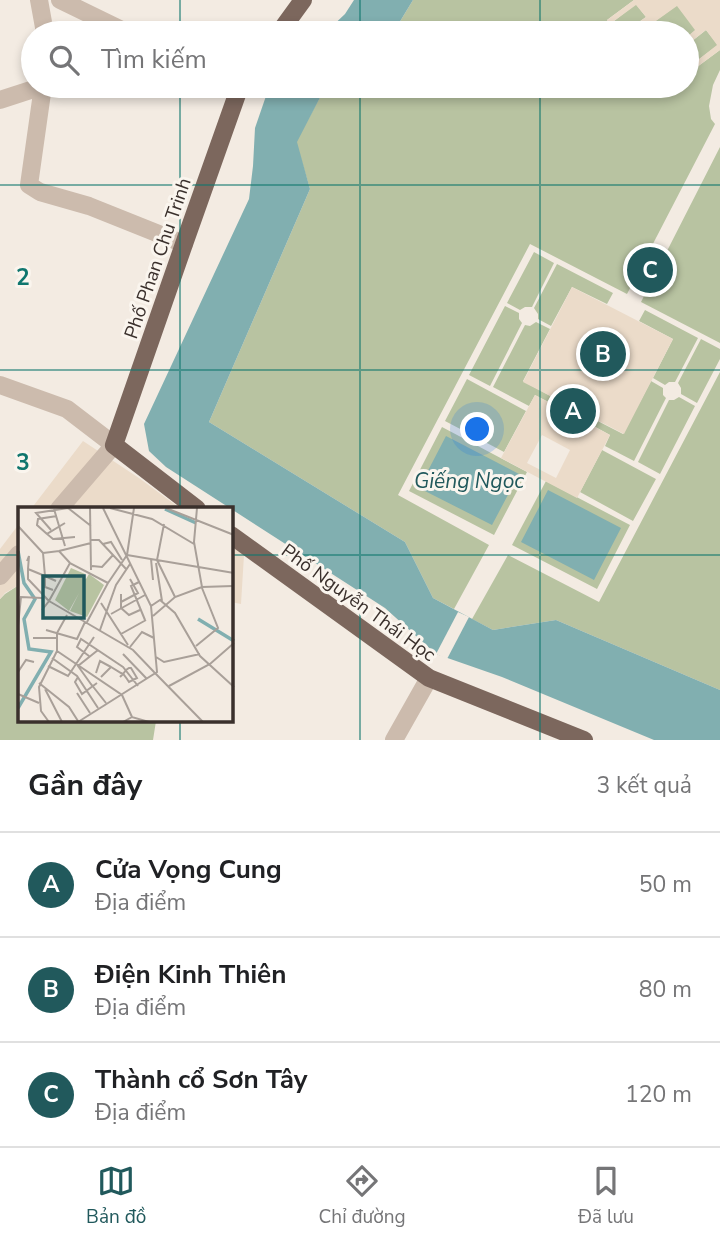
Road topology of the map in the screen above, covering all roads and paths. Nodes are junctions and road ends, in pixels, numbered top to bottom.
1 (39, 0) edge
2 (60, 0) edge
3 (303, 0) edge
4 (43, 21) edge
5 (103, 21) edge
6 (288, 21) edge
7 (21, 93) edge
8 (41, 98) edge
9 (235, 98) edge
10 (0, 100) edge
11 (184, 244) junction
12 (0, 385) edge
13 (114, 445) junction
14 (61, 507) edge
15 (194, 507) edge
16 (233, 536) edge
17 (18, 555) edge
18 (0, 576) edge
19 (429, 678) junction
20 (394, 740) edge
21 (584, 740) edge

1 - 4 street
2 - 5 street
3 - 6 main road
7 - 10 street
8 - 11 street
9 - 11 main road, Phố Phan Chu Trinh
11 - 13 main road, Phố Phan Chu Trinh
12 - 13 street
13 - 14 street
13 - 15 main road
16 - 19 main road, Phố Nguyễn Thái Học
17 - 18 street
19 - 20 street
19 - 21 main road, Phố Nguyễn Thái Học

